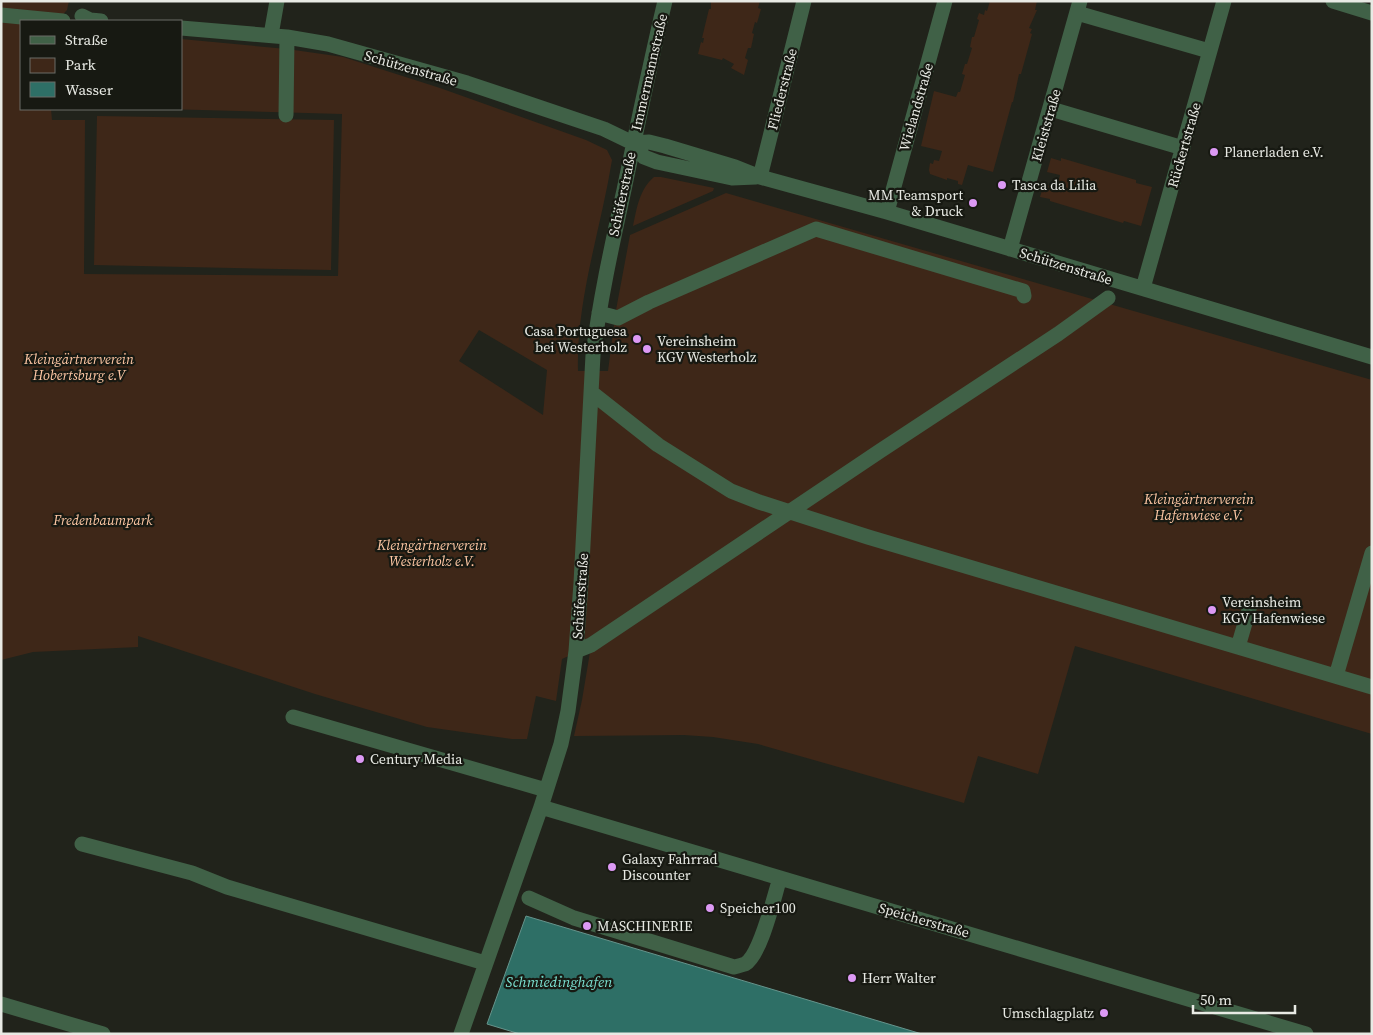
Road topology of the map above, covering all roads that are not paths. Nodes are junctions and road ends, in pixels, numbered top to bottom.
1 (277, 1) edge
2 (665, 1) edge
3 (804, 1) edge
4 (945, 1) edge
5 (1224, 1) edge
6 (1333, 1) edge
7 (1079, 7) edge
8 (77, 13) edge
9 (1372, 13) edge
10 (1, 15) edge
11 (53, 20) edge
12 (90, 20) edge
13 (182, 28) edge
14 (272, 35) junction
15 (287, 36) junction
16 (1209, 52) junction
17 (1051, 109) junction
18 (286, 115) dead end
19 (633, 143) junction
20 (1183, 148) junction
21 (760, 177) junction
22 (887, 212) junction
23 (1010, 249) junction
24 (1143, 288) junction
25 (1024, 296) dead end
26 (1108, 298) dead end
27 (599, 313) junction
28 (1372, 356) edge
29 (592, 393) junction
30 (790, 513) junction
31 (1372, 553) edge
32 (1250, 606) dead end
33 (1238, 647) junction
34 (576, 651) junction
35 (1336, 676) junction
36 (1372, 687) edge
37 (293, 717) dead end
38 (546, 790) junction
39 (541, 807) junction
40 (82, 844) dead end
41 (780, 878) junction
42 (528, 898) dead end
43 (485, 963) junction
44 (1, 1004) edge
45 (1278, 1030) edge
46 (103, 1034) edge
47 (461, 1034) edge
48 (1306, 1034) edge

1 - 14 street
2 - 19 street, Immermannstraße
3 - 21 street, Fliederstraße
4 - 22 street, Wielandstraße
5 - 16 street, Rückertstraße
6 - 9 street
7 - 16 street
7 - 17 street, Kleiststraße
8 - 12 street
10 - 11 street
13 - 14 street, Schützenstraße
14 - 15 street, Schützenstraße
15 - 18 street
15 - 19 street, Schützenstraße
16 - 20 street, Rückertstraße
17 - 20 street
17 - 23 street, Kleiststraße
19 - 21 street, Schützenstraße
19 - 27 street, Schäferstraße
20 - 24 street, Rückertstraße
21 - 22 street, Schützenstraße
22 - 23 street, Schützenstraße
23 - 24 street, Schützenstraße
24 - 28 street, Schützenstraße
25 - 27 street
26 - 30 street
27 - 29 street, Schäferstraße
29 - 30 street
29 - 34 street, Schäferstraße
30 - 33 street
30 - 34 street
31 - 35 street
32 - 33 street
33 - 35 street
34 - 38 street, Schäferstraße
35 - 36 street
37 - 38 street
38 - 39 street, Schäferstraße
39 - 41 street, Speicherstraße
39 - 43 street, Schäferstraße
40 - 43 street
41 - 42 street
41 - 45 street, Speicherstraße
43 - 47 street, Schäferstraße
44 - 46 street
45 - 48 street, Speicherstraße

